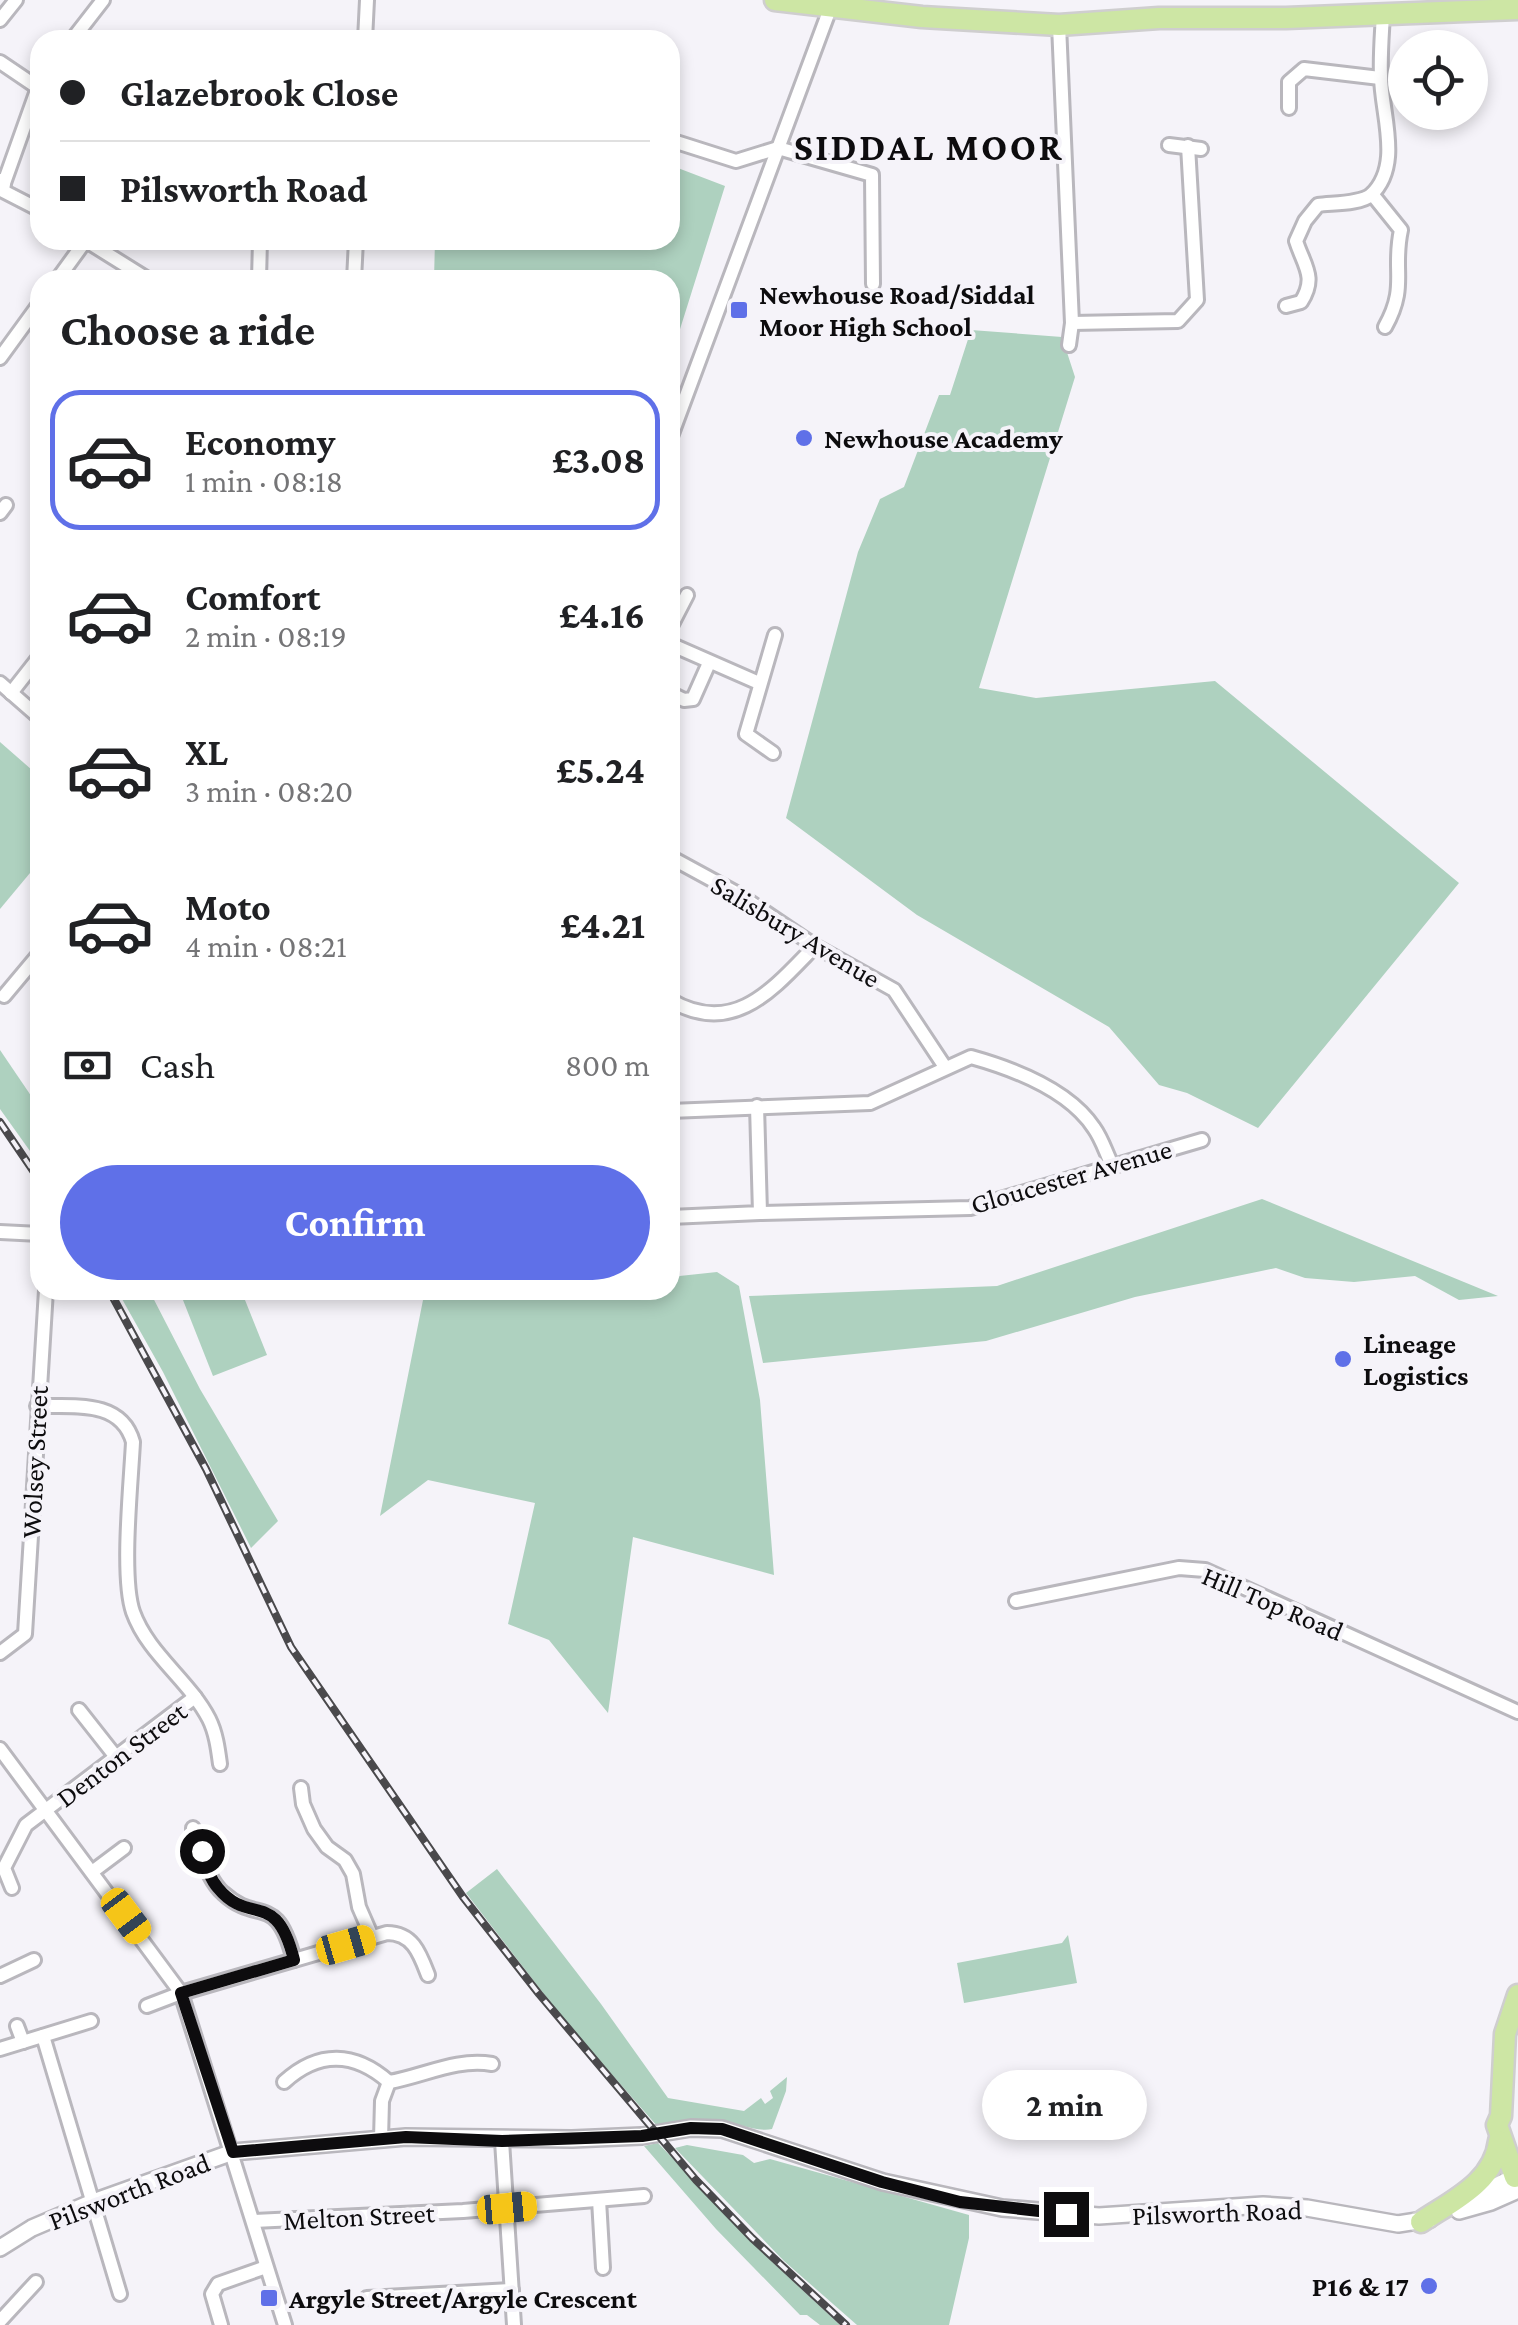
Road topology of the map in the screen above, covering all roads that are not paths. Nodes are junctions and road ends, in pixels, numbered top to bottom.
1 (16, 0) edge
2 (103, 0) edge
3 (367, 0) edge
4 (789, 1) edge
5 (831, 6) junction
6 (1518, 9) edge
7 (1383, 14) junction
8 (0, 20) edge
9 (1058, 25) junction
10 (80, 30) edge
11 (366, 30) edge
12 (0, 62) edge
13 (1380, 78) junction
14 (30, 80) edge
15 (30, 108) edge
16 (1289, 108) dead end
17 (680, 143) edge
18 (1169, 145) dead end
19 (778, 148) junction
20 (2, 188) edge
21 (1372, 194) junction
22 (30, 204) edge
23 (102, 250) edge
24 (132, 270) edge
25 (873, 284) dead end
26 (1286, 306) dead end
27 (30, 317) edge
28 (1072, 323) junction
29 (1385, 327) dead end
30 (1068, 345) dead end
31 (0, 358) edge
32 (680, 413) edge
33 (687, 595) dead end
34 (680, 609) edge
35 (775, 635) dead end
36 (680, 649) edge
37 (709, 663) junction
38 (30, 665) edge
39 (759, 683) junction
40 (6, 688) edge
41 (680, 698) edge
42 (30, 709) edge
43 (772, 754) dead end
44 (680, 862) edge
45 (814, 946) junction
46 (30, 965) edge
47 (4, 996) dead end
48 (680, 1004) edge
49 (944, 1066) junction
50 (757, 1106) junction
51 (680, 1110) edge
52 (1202, 1140) dead end
53 (1112, 1164) junction
54 (760, 1213) junction
55 (680, 1216) edge
56 (0, 1232) edge
57 (30, 1234) edge
58 (45, 1300) edge
59 (37, 1406) junction
60 (1016, 1601) dead end
61 (0, 1654) edge
62 (196, 1697) junction
63 (79, 1710) dead end
64 (1518, 1712) edge
65 (0, 1748) edge
66 (116, 1757) junction
67 (220, 1764) dead end
68 (301, 1788) dead end
69 (46, 1810) junction
70 (193, 1828) dead end
71 (124, 1848) dead end
72 (92, 1872) junction
73 (12, 1888) dead end
74 (372, 1937) junction
75 (34, 1960) dead end
76 (294, 1960) junction
77 (428, 1975) dead end
78 (0, 1976) edge
79 (181, 1993) junction
80 (1518, 1994) edge
81 (147, 2006) dead end
82 (91, 2021) dead end
83 (18, 2026) dead end
84 (43, 2036) junction
85 (23, 2042) junction
86 (0, 2049) edge
87 (492, 2064) dead end
88 (284, 2082) dead end
89 (389, 2082) junction
90 (1500, 2125) junction
91 (380, 2139) junction
92 (502, 2141) junction
93 (1518, 2149) edge
94 (233, 2152) junction
95 (1517, 2181) edge
96 (644, 2196) dead end
97 (600, 2200) junction
98 (93, 2202) junction
99 (507, 2208) junction
100 (253, 2221) junction
101 (1421, 2222) junction
102 (0, 2248) edge
103 (266, 2267) junction
104 (603, 2268) dead end
105 (36, 2282) dead end
106 (512, 2290) junction
107 (120, 2294) dead end
108 (367, 2298) dead end
109 (0, 2321) edge
110 (220, 2325) edge
111 (285, 2325) edge
112 (514, 2325) edge

1 - 8 street
2 - 10 street
3 - 11 street
4 - 5 main road
5 - 9 main road
5 - 19 street
6 - 7 main road
7 - 9 main road
7 - 13 street
9 - 28 street
12 - 14 street
13 - 16 street
13 - 21 street
15 - 20 street
17 - 19 street
18 - 28 street
19 - 25 street
19 - 32 street
20 - 22 street
21 - 26 street
21 - 29 street
23 - 24 street
27 - 31 street
28 - 30 street
33 - 34 street
35 - 39 street
36 - 37 street
37 - 39 street
37 - 41 street
38 - 40 street
39 - 43 street
40 - 42 street
44 - 45 street, Salisbury Avenue
45 - 48 street
45 - 49 street, Salisbury Avenue
46 - 47 street
49 - 50 street
49 - 53 street
50 - 51 street
50 - 54 street
52 - 53 street, Gloucester Avenue
53 - 54 street, Gloucester Avenue
54 - 55 street, Gloucester Avenue
56 - 57 street
58 - 59 street, Wolsey Street
59 - 61 street, Wolsey Street
59 - 62 street
60 - 64 street, Hill Top Road
62 - 66 street, Denton Street
62 - 67 street
63 - 66 street
65 - 69 street
66 - 69 street, Denton Street
68 - 74 street
69 - 72 street
69 - 73 street, Denton Street
70 - 76 street
71 - 72 street
72 - 79 street
74 - 76 street
74 - 77 street
75 - 78 street
76 - 79 street
79 - 81 street
79 - 94 street
80 - 90 main road
82 - 84 street
83 - 85 street
84 - 85 street
84 - 98 street
85 - 86 street
87 - 89 street
88 - 89 street
89 - 91 street
90 - 93 main road
90 - 95 main road
90 - 101 main road
91 - 92 street, Pilsworth Road
91 - 94 street, Pilsworth Road
92 - 99 street
92 - 101 street, Pilsworth Road
94 - 98 street, Pilsworth Road
94 - 100 street
95 - 101 street, Pilsworth Road
96 - 97 street, Melton Street
97 - 99 street, Melton Street
97 - 104 street
98 - 102 street, Pilsworth Road
98 - 107 street
99 - 100 street, Melton Street
99 - 106 street
100 - 103 street
103 - 110 street
103 - 111 street
105 - 109 street
106 - 108 street
106 - 112 street

